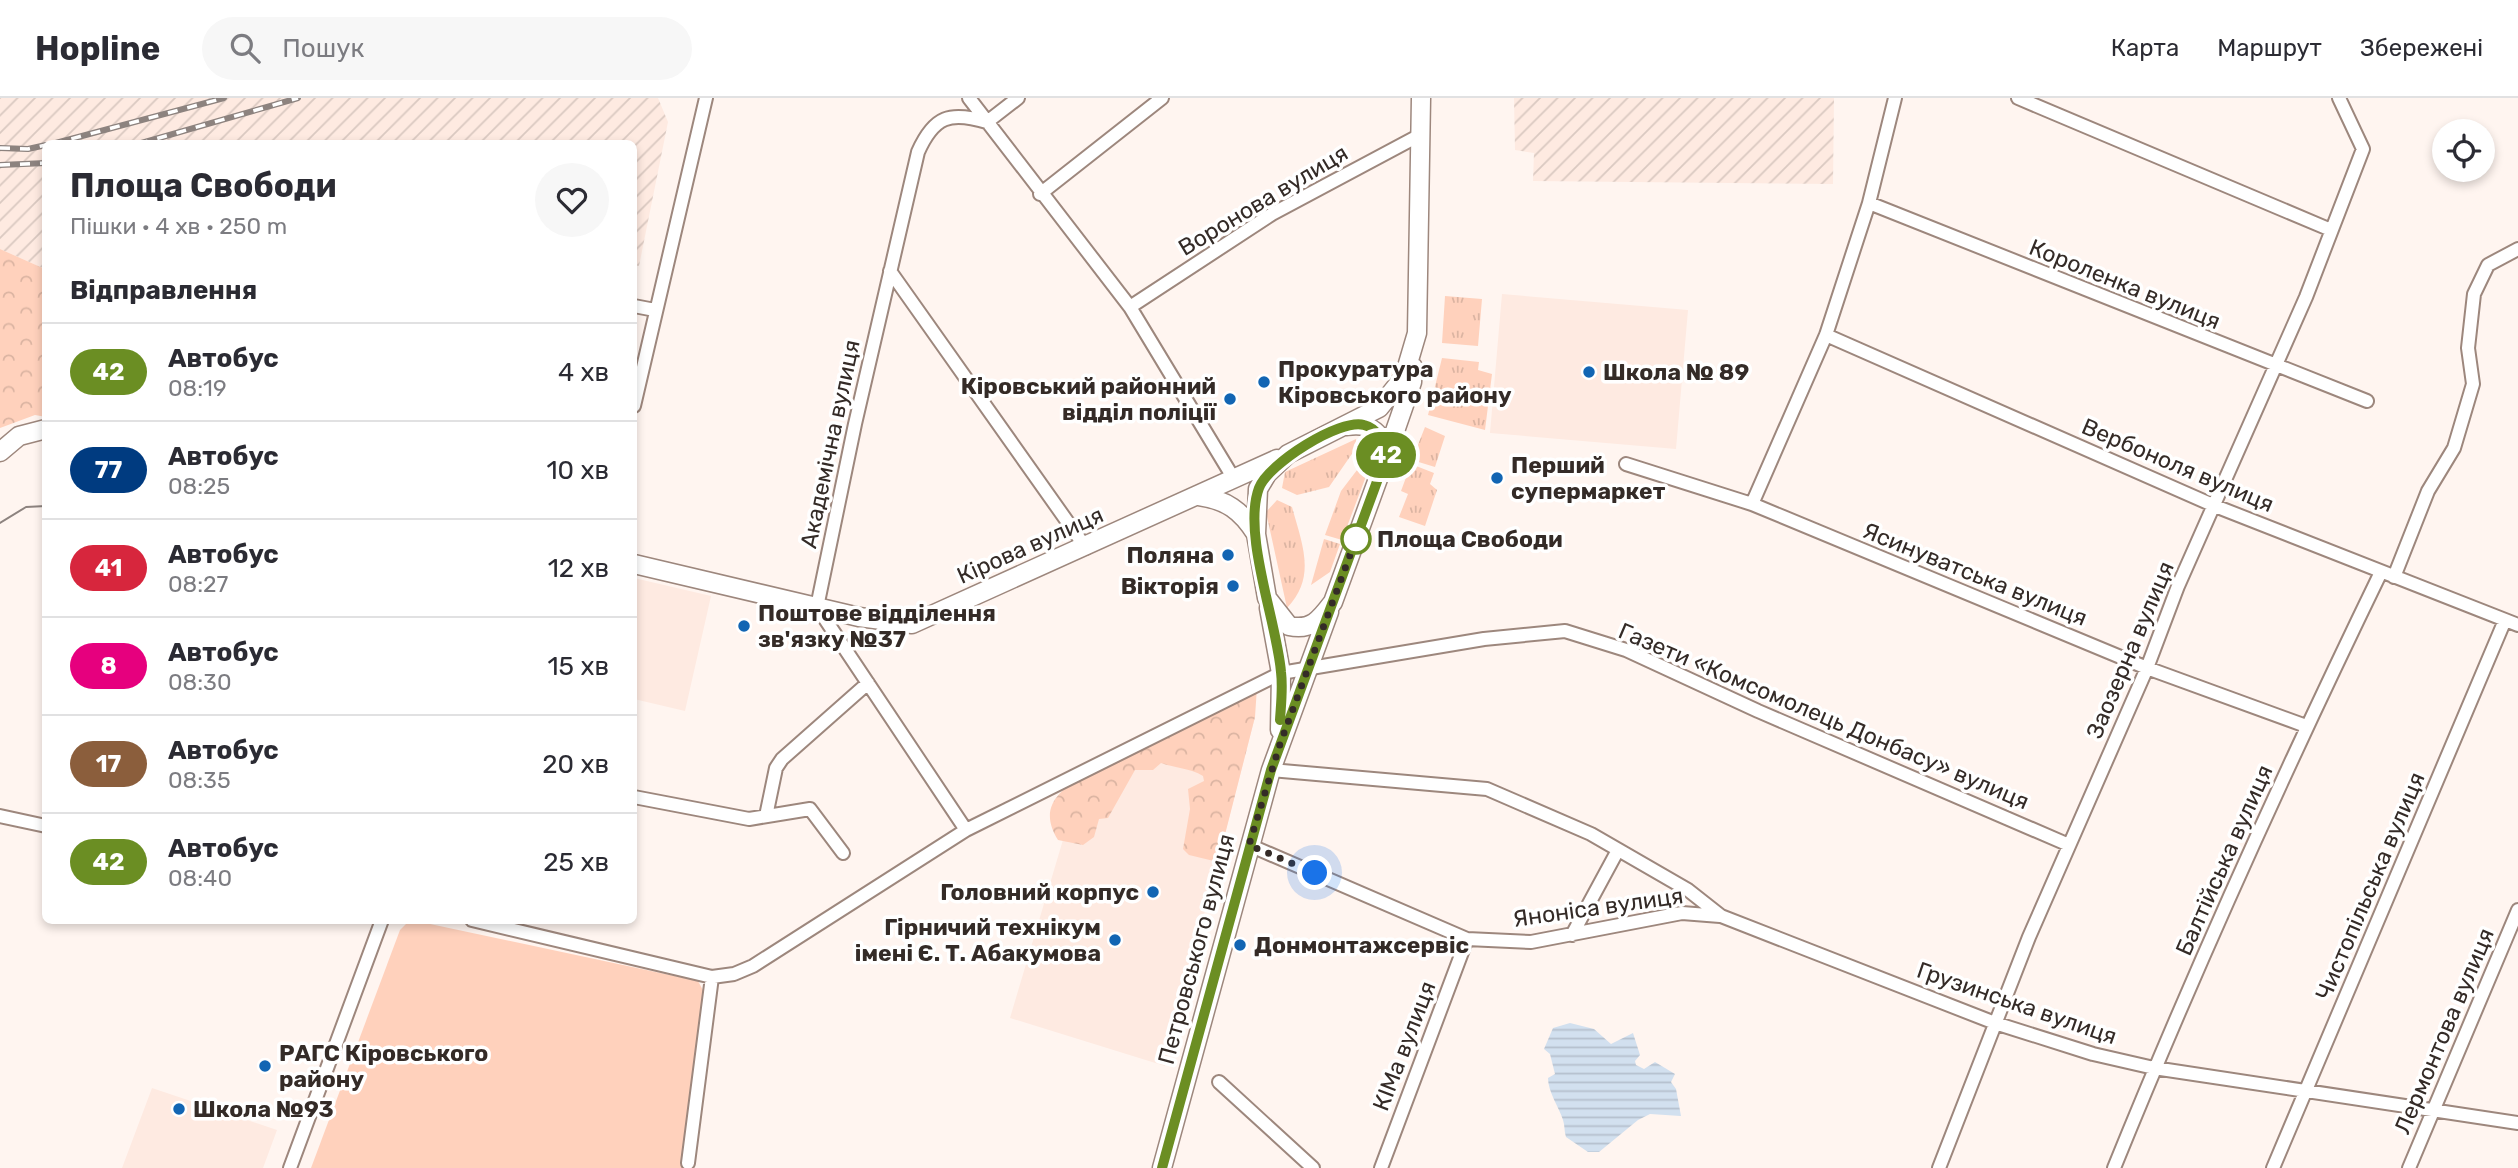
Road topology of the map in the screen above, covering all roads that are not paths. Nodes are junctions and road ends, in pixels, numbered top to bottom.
1 (706, 98) edge
2 (969, 98) edge
3 (1018, 98) edge
4 (1162, 98) edge
5 (1421, 98) edge
6 (1895, 98) edge
7 (2018, 98) edge
8 (2339, 98) edge
9 (987, 122) junction
10 (1420, 135) junction
11 (1040, 194) junction
12 (1868, 203) junction
13 (2331, 230) junction
14 (2518, 249) edge
15 (890, 271) junction
16 (637, 307) edge
17 (1130, 307) junction
18 (655, 310) junction
19 (1417, 332) junction
20 (1826, 335) junction
21 (2275, 367) junction
22 (637, 392) edge
23 (2367, 401) dead end
24 (1347, 426) junction
25 (42, 430) edge
26 (0, 452) edge
27 (1288, 454) junction
28 (1386, 457) junction
29 (1626, 464) dead end
30 (1234, 479) junction
31 (1199, 496) junction
32 (1752, 504) junction
33 (2215, 506) junction
34 (1256, 534) junction
35 (1086, 548) junction
36 (637, 565) edge
37 (2387, 575) junction
38 (1267, 598) junction
39 (1332, 602) junction
40 (817, 607) junction
41 (2505, 620) junction
42 (2518, 625) edge
43 (1309, 666) junction
44 (2147, 668) junction
45 (1281, 673) junction
46 (868, 683) junction
47 (2306, 726) junction
48 (1280, 744) junction
49 (1271, 770) junction
50 (637, 798) edge
51 (0, 816) edge
52 (766, 816) junction
53 (42, 825) edge
54 (966, 830) junction
55 (1591, 834) junction
56 (1249, 845) junction
57 (2069, 845) junction
58 (1618, 850) junction
59 (843, 853) dead end
60 (1690, 892) junction
61 (2518, 909) edge
62 (1682, 913) junction
63 (1721, 916) junction
64 (381, 924) edge
65 (489, 924) edge
66 (1572, 935) junction
67 (1467, 939) junction
68 (712, 977) junction
69 (1995, 1023) junction
70 (2154, 1068) junction
71 (1219, 1082) dead end
72 (2306, 1091) junction
73 (2435, 1110) junction
74 (2518, 1123) edge
75 (688, 1163) dead end
76 (290, 1168) edge
77 (1162, 1168) edge
78 (1313, 1168) edge
79 (1381, 1168) edge
80 (1938, 1168) edge
81 (2114, 1168) edge
82 (2273, 1168) edge
83 (2409, 1168) edge

1 - 18 street
2 - 9 street
3 - 9 street
4 - 11 street
5 - 10 main road, Кірова вулиця
6 - 12 street
7 - 13 street
8 - 13 street, Заозерна вулиця
9 - 11 street
9 - 15 street, Академічна вулиця
10 - 17 street, Воронова вулиця
10 - 19 main road, Кірова вулиця
11 - 17 street
12 - 20 street
12 - 21 street, Короленка вулиця
13 - 21 street, Заозерна вулиця
14 - 37 street, Балтійська вулиця
15 - 35 street
15 - 40 street, Академічна вулиця
16 - 18 street
17 - 30 street
18 - 22 street
19 - 24 main road, Кірова вулиця
19 - 28 main road
20 - 32 street
20 - 33 street, Вербоноля вулиця
21 - 23 street, Короленка вулиця
21 - 33 street, Заозерна вулиця
24 - 27 main road, Кірова вулиця
24 - 28 main road
25 - 26 main road
27 - 30 main road, Кірова вулиця
27 - 34 main road, Кірова вулиця
28 - 39 main road
29 - 32 street, Ясинуватська вулиця
30 - 31 main road, Кірова вулиця
31 - 34 main road
31 - 35 main road, Кірова вулиця
32 - 44 street, Ясинуватська вулиця
33 - 37 street, Вербоноля вулиця
33 - 44 street, Заозерна вулиця
34 - 38 main road, Кірова вулиця
35 - 40 main road, Кірова вулиця
36 - 40 main road, Кірова вулиця
37 - 41 street, Вербоноля вулиця
37 - 47 street, Балтійська вулиця
38 - 39 main road
38 - 45 main road, Кірова вулиця
39 - 43 main road, Петровського вулиця
40 - 46 street
41 - 42 street, Вербоноля вулиця
41 - 72 street, Чистопільська вулиця
43 - 45 street, Газети «Комсомолець Донбасу» вулиця
43 - 48 main road, Петровського вулиця
43 - 57 street, Газети «Комсомолець Донбасу» вулиця
44 - 47 street, Ясинуватська вулиця
44 - 57 street, Заозерна вулиця
45 - 48 main road, Кірова вулиця
45 - 54 street, Газети «Комсомолець Донбасу» вулиця
46 - 52 street
46 - 54 street
47 - 70 street, Балтійська вулиця
48 - 49 main road, Петровського вулиця
49 - 55 street, Грузинська вулиця
49 - 56 main road, Петровського вулиця
50 - 52 street
51 - 53 street
52 - 59 street
54 - 68 street, Газети «Комсомолець Донбасу» вулиця
55 - 58 street, Грузинська вулиця
55 - 60 street, Грузинська вулиця
56 - 67 street, Яноніса вулиця
56 - 77 main road, Петровського вулиця
57 - 69 street, Заозерна вулиця
58 - 60 street, Грузинська вулиця
58 - 66 street
60 - 62 street
60 - 63 street, Грузинська вулиця
61 - 73 street, Лермонтова вулиця
62 - 63 street, Яноніса вулиця
62 - 66 street, Яноніса вулиця
63 - 69 street, Грузинська вулиця
64 - 76 street
65 - 68 street, Газети «Комсомолець Донбасу» вулиця
66 - 67 street, Яноніса вулиця
67 - 79 street, КІМа вулиця
68 - 75 street
69 - 70 street, Грузинська вулиця
69 - 80 street, Заозерна вулиця
70 - 72 street, Грузинська вулиця
70 - 81 street, Балтійська вулиця
71 - 78 street
72 - 73 street, Грузинська вулиця
72 - 82 street, Чистопільська вулиця
73 - 74 street, Грузинська вулиця
73 - 83 street, Лермонтова вулиця

